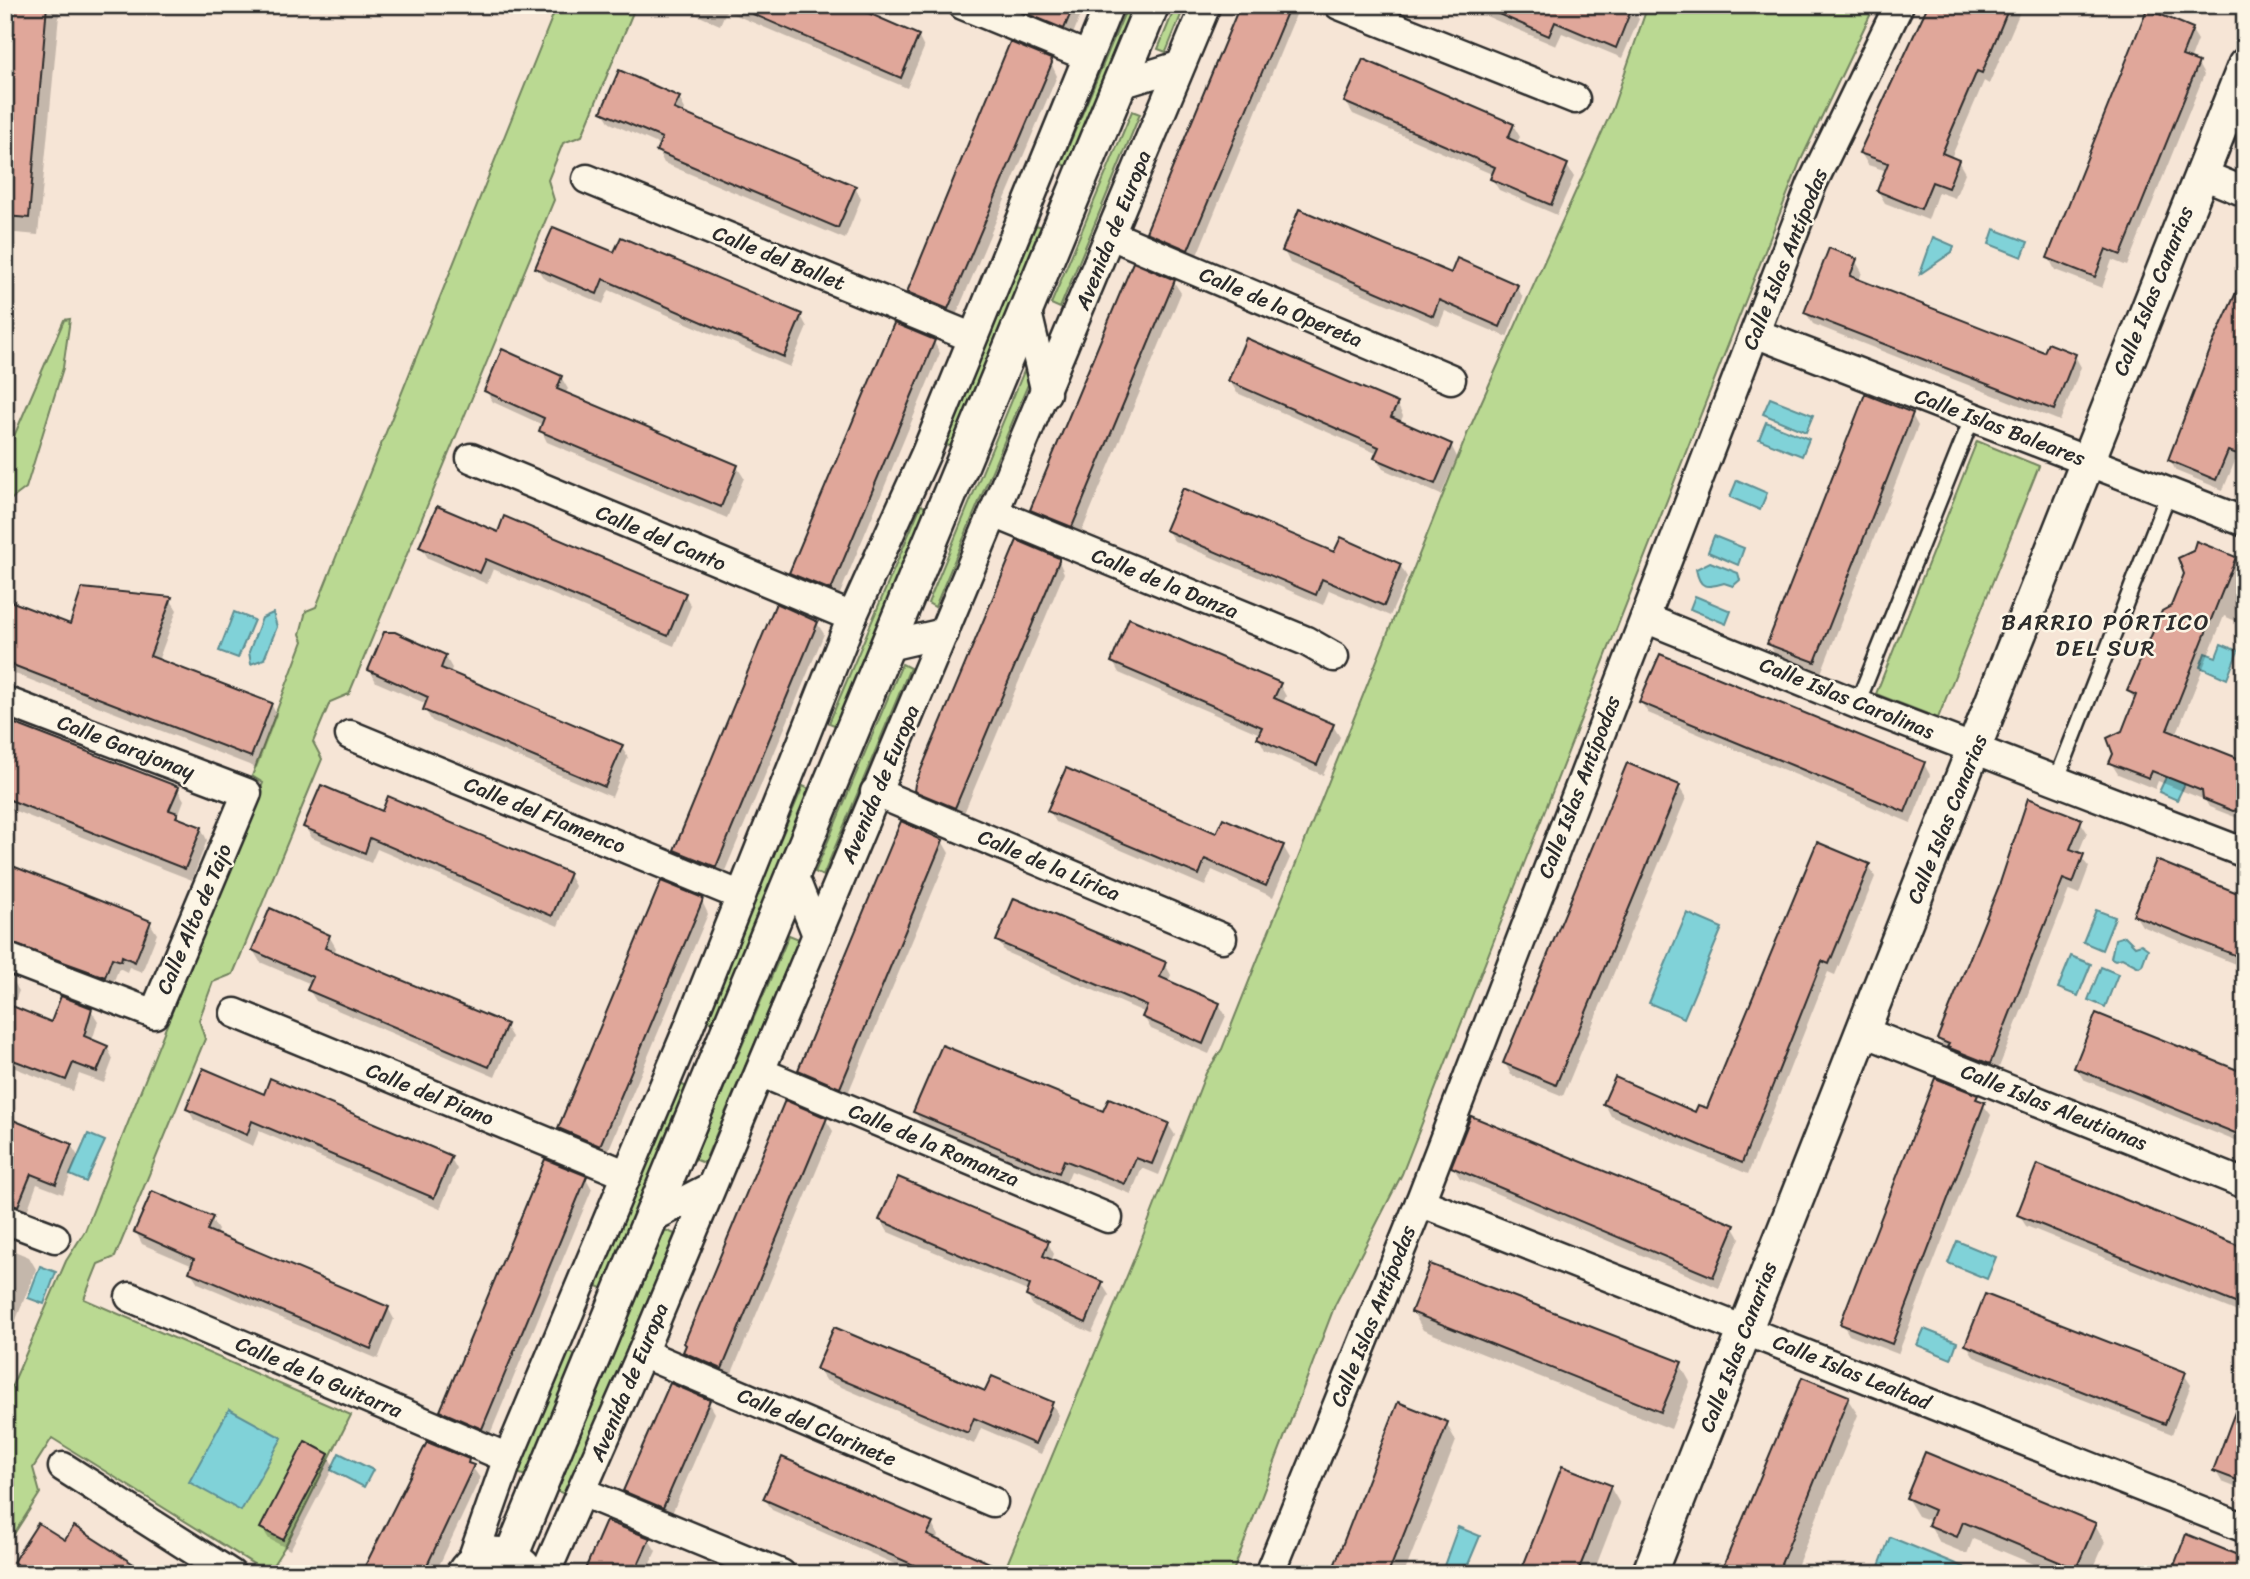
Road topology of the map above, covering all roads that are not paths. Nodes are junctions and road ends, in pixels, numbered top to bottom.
1 (963, 5) edge
2 (1109, 5) edge
3 (1152, 5) edge
4 (1206, 5) edge
5 (1339, 5) edge
6 (1899, 5) edge
7 (1087, 56) junction
8 (2245, 65) edge
9 (1179, 66) junction
10 (1119, 84) junction
11 (1575, 99) dead end
12 (1081, 174) junction
13 (2201, 174) junction
14 (587, 179) dead end
15 (2245, 192) edge
16 (1028, 200) junction
17 (1111, 235) junction
18 (1027, 312) junction
19 (1755, 333) junction
20 (971, 337) junction
21 (1451, 379) dead end
22 (1046, 393) junction
23 (1973, 416) junction
24 (926, 453) junction
25 (471, 458) dead end
26 (2085, 459) junction
27 (2169, 492) junction
28 (944, 513) junction
29 (994, 513) junction
30 (2245, 522) edge
31 (852, 617) junction
32 (1645, 618) junction
33 (944, 633) junction
34 (888, 646) junction
35 (1334, 657) dead end
36 (5, 701) edge
37 (1857, 704) junction
38 (350, 735) dead end
39 (1975, 748) junction
40 (843, 749) junction
41 (790, 770) junction
42 (2057, 779) junction
43 (875, 792) junction
44 (247, 793) joint
45 (2245, 853) edge
46 (792, 872) junction
47 (739, 895) junction
48 (817, 935) junction
49 (1222, 938) dead end
50 (5, 957) edge
51 (234, 1013) dead end
52 (688, 1029) junction
53 (1862, 1031) junction
54 (760, 1072) junction
55 (705, 1088) junction
56 (625, 1174) junction
57 (2245, 1184) edge
58 (709, 1188) junction
59 (1420, 1202) junction
60 (653, 1217) junction
61 (1108, 1218) dead end
62 (5, 1219) edge
63 (55, 1238) dead end
64 (130, 1297) dead end
65 (616, 1307) junction
66 (1745, 1331) junction
67 (559, 1337) junction
68 (642, 1353) junction
69 (509, 1458) junction
70 (63, 1467) dead end
71 (582, 1492) junction
72 (993, 1502) dead end
73 (2245, 1528) edge
74 (520, 1565) edge
75 (467, 1568) edge
76 (231, 1574) edge
77 (545, 1574) edge
78 (781, 1574) edge
79 (1269, 1574) edge
80 (1649, 1574) edge

1 - 7 street
2 - 7 street
3 - 10 street, Avenida de Europa
4 - 9 street, Avenida de Europa
5 - 11 street
6 - 19 street, Calle Islas Antípodas
7 - 16 street
8 - 13 street, Calle Islas Canarias
9 - 10 street
9 - 17 street, Avenida de Europa
10 - 12 street, Avenida de Europa
12 - 16 street
12 - 18 street, Avenida de Europa
13 - 15 street
13 - 26 street, Calle Islas Canarias
14 - 20 street, Calle del Ballet
16 - 20 street
17 - 21 street, Calle de la Opereta
17 - 22 street, Avenida de Europa
18 - 22 street
18 - 28 street, Avenida de Europa
19 - 23 street, Calle Islas Baleares
19 - 32 street, Calle Islas Antípodas
20 - 24 street
22 - 29 street, Avenida de Europa
23 - 26 street, Calle Islas Baleares
23 - 37 lane
24 - 28 street
24 - 31 street
25 - 31 street, Calle del Canto
26 - 27 street, Calle Islas Baleares
26 - 39 street, Calle Islas Canarias
27 - 30 street, Calle Islas Baleares
27 - 42 lane
28 - 34 street, Avenida de Europa
29 - 33 street, Avenida de Europa
29 - 35 street, Calle de la Danza
31 - 41 street
32 - 37 street, Calle Islas Carolinas
32 - 59 street, Calle Islas Antípodas
33 - 34 street
33 - 43 street, Avenida de Europa
34 - 40 street, Avenida de Europa
36 - 44 street, Calle Garajonay
37 - 39 street, Calle Islas Carolinas
38 - 47 street, Calle del Flamenco
39 - 42 street, Calle Islas Carolinas
39 - 53 street, Calle Islas Canarias
40 - 41 street
40 - 46 street, Avenida de Europa
41 - 47 street
42 - 45 street, Calle Islas Carolinas
43 - 48 street, Avenida de Europa
43 - 49 street, Calle de la Lírica
44 - 50 street, Calle Alto de Tajo
46 - 48 street
46 - 55 street, Avenida de Europa
47 - 52 street
48 - 54 street, Avenida de Europa
51 - 56 street, Calle del Piano
52 - 55 street
52 - 56 street
53 - 57 street, Calle Islas Aleutianas
53 - 66 street, Calle Islas Canarias
54 - 58 street, Avenida de Europa
54 - 61 street, Calle de la Romanza
55 - 60 street, Avenida de Europa
56 - 67 street
58 - 60 street
58 - 68 street, Avenida de Europa
59 - 66 street, Calle Islas Lealtad
59 - 79 street, Calle Islas Antípodas
60 - 65 street, Avenida de Europa
62 - 63 street
64 - 69 street, Calle de la Guitarra
65 - 67 street, Avenida de Europa
65 - 74 street, Avenida de Europa
66 - 73 street, Calle Islas Lealtad
66 - 80 street, Calle Islas Canarias
67 - 69 street
68 - 71 street, Avenida de Europa
68 - 72 street, Calle del Clarinete
69 - 75 street
70 - 76 street
71 - 77 street, Avenida de Europa
71 - 78 street
74 - 75 street

